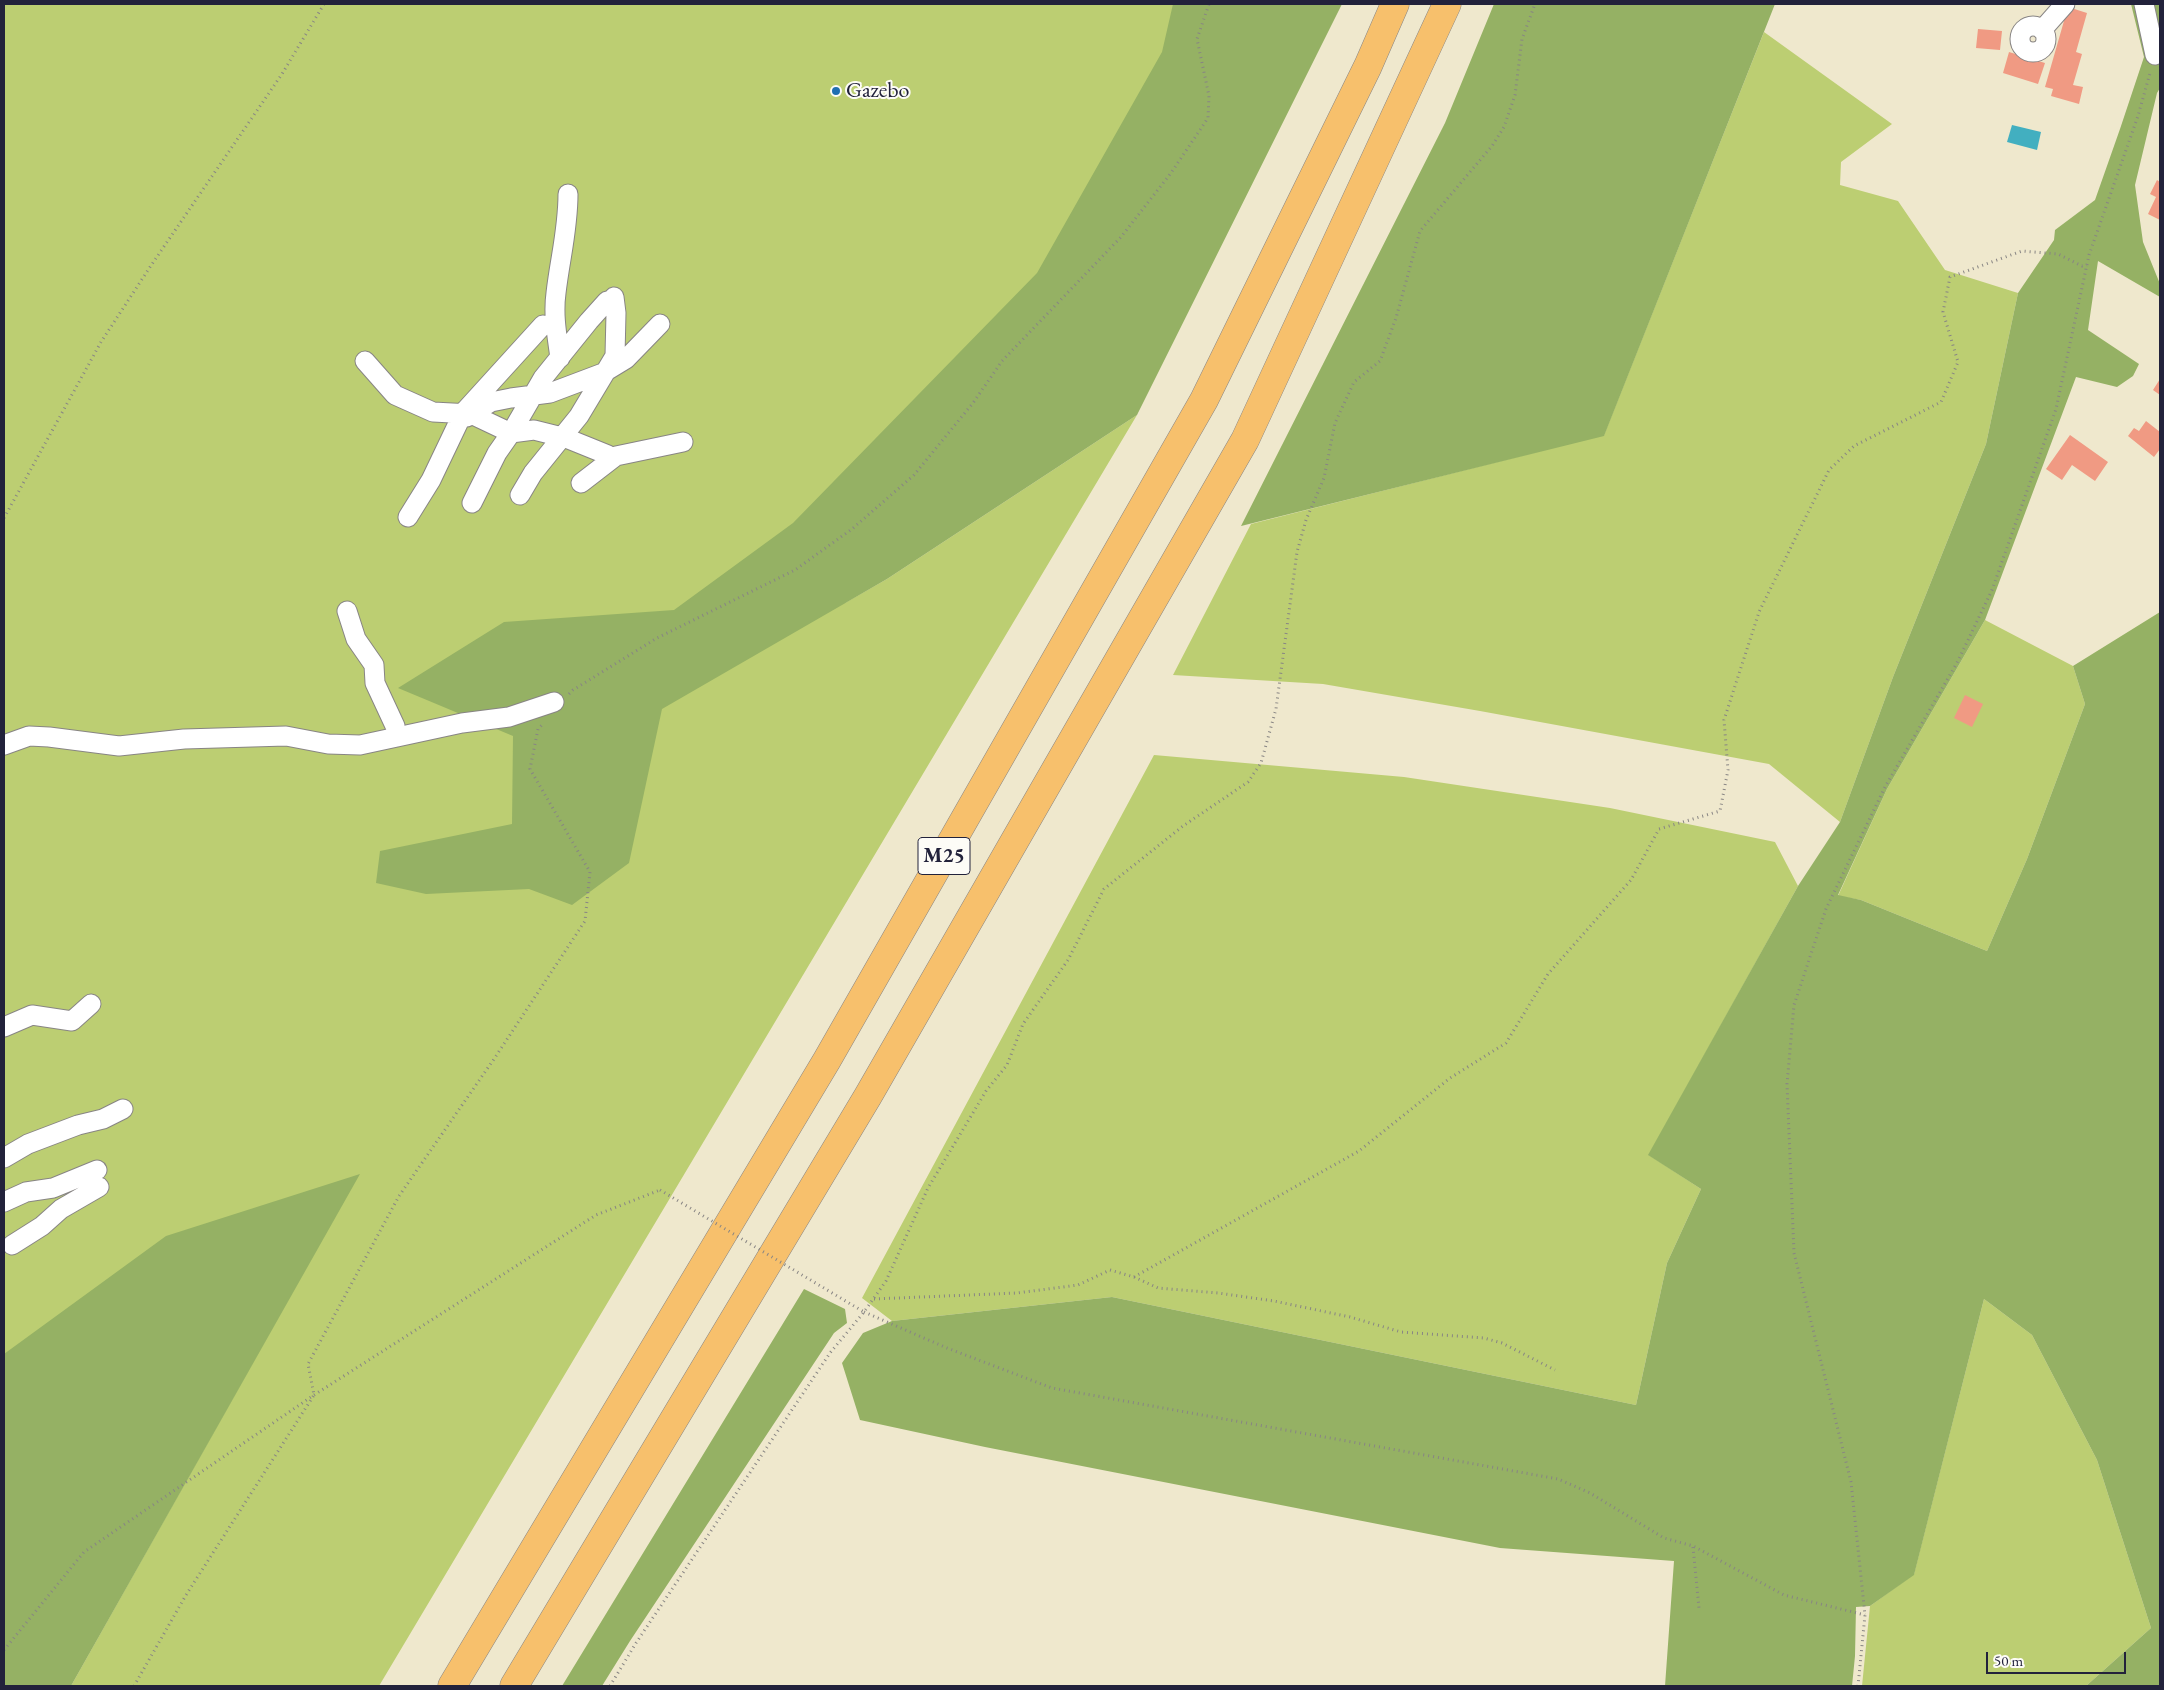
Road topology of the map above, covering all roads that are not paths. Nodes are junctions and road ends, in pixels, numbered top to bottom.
1 (1395, 4) edge
2 (1447, 4) edge
3 (2064, 4) edge
4 (2144, 4) edge
5 (2042, 30) dead end
6 (2155, 55) road end
7 (568, 194) dead end
8 (660, 324) dead end
9 (543, 325) dead end
10 (560, 358) junction
11 (365, 361) dead end
12 (603, 373) junction
13 (533, 395) junction
14 (465, 416) junction
15 (511, 433) junction
16 (563, 437) junction
17 (683, 442) dead end
18 (608, 455) dead end
19 (581, 484) dead end
20 (520, 495) dead end
21 (472, 503) dead end
22 (408, 518) dead end
23 (347, 611) dead end
24 (560, 699) road end
25 (395, 726) dead end
26 (4, 745) edge
27 (91, 1004) dead end
28 (4, 1027) edge
29 (123, 1109) dead end
30 (4, 1158) edge
31 (4, 1202) edge
32 (12, 1245) dead end
33 (452, 1686) edge
34 (514, 1686) edge

1 - 33 highway, M25
2 - 34 highway, M25
3 - 5 lane
4 - 6 lane
7 - 10 lane
8 - 12 lane
9 - 14 lane
10 - 12 lane
10 - 13 lane
11 - 14 lane
12 - 13 lane
12 - 16 lane
13 - 14 lane
13 - 15 lane
14 - 15 lane
14 - 22 lane
15 - 16 lane
15 - 21 lane
16 - 18 lane
16 - 20 lane
17 - 19 lane
23 - 25 lane
24 - 26 lane
27 - 28 lane
29 - 30 lane
31 - 32 lane

